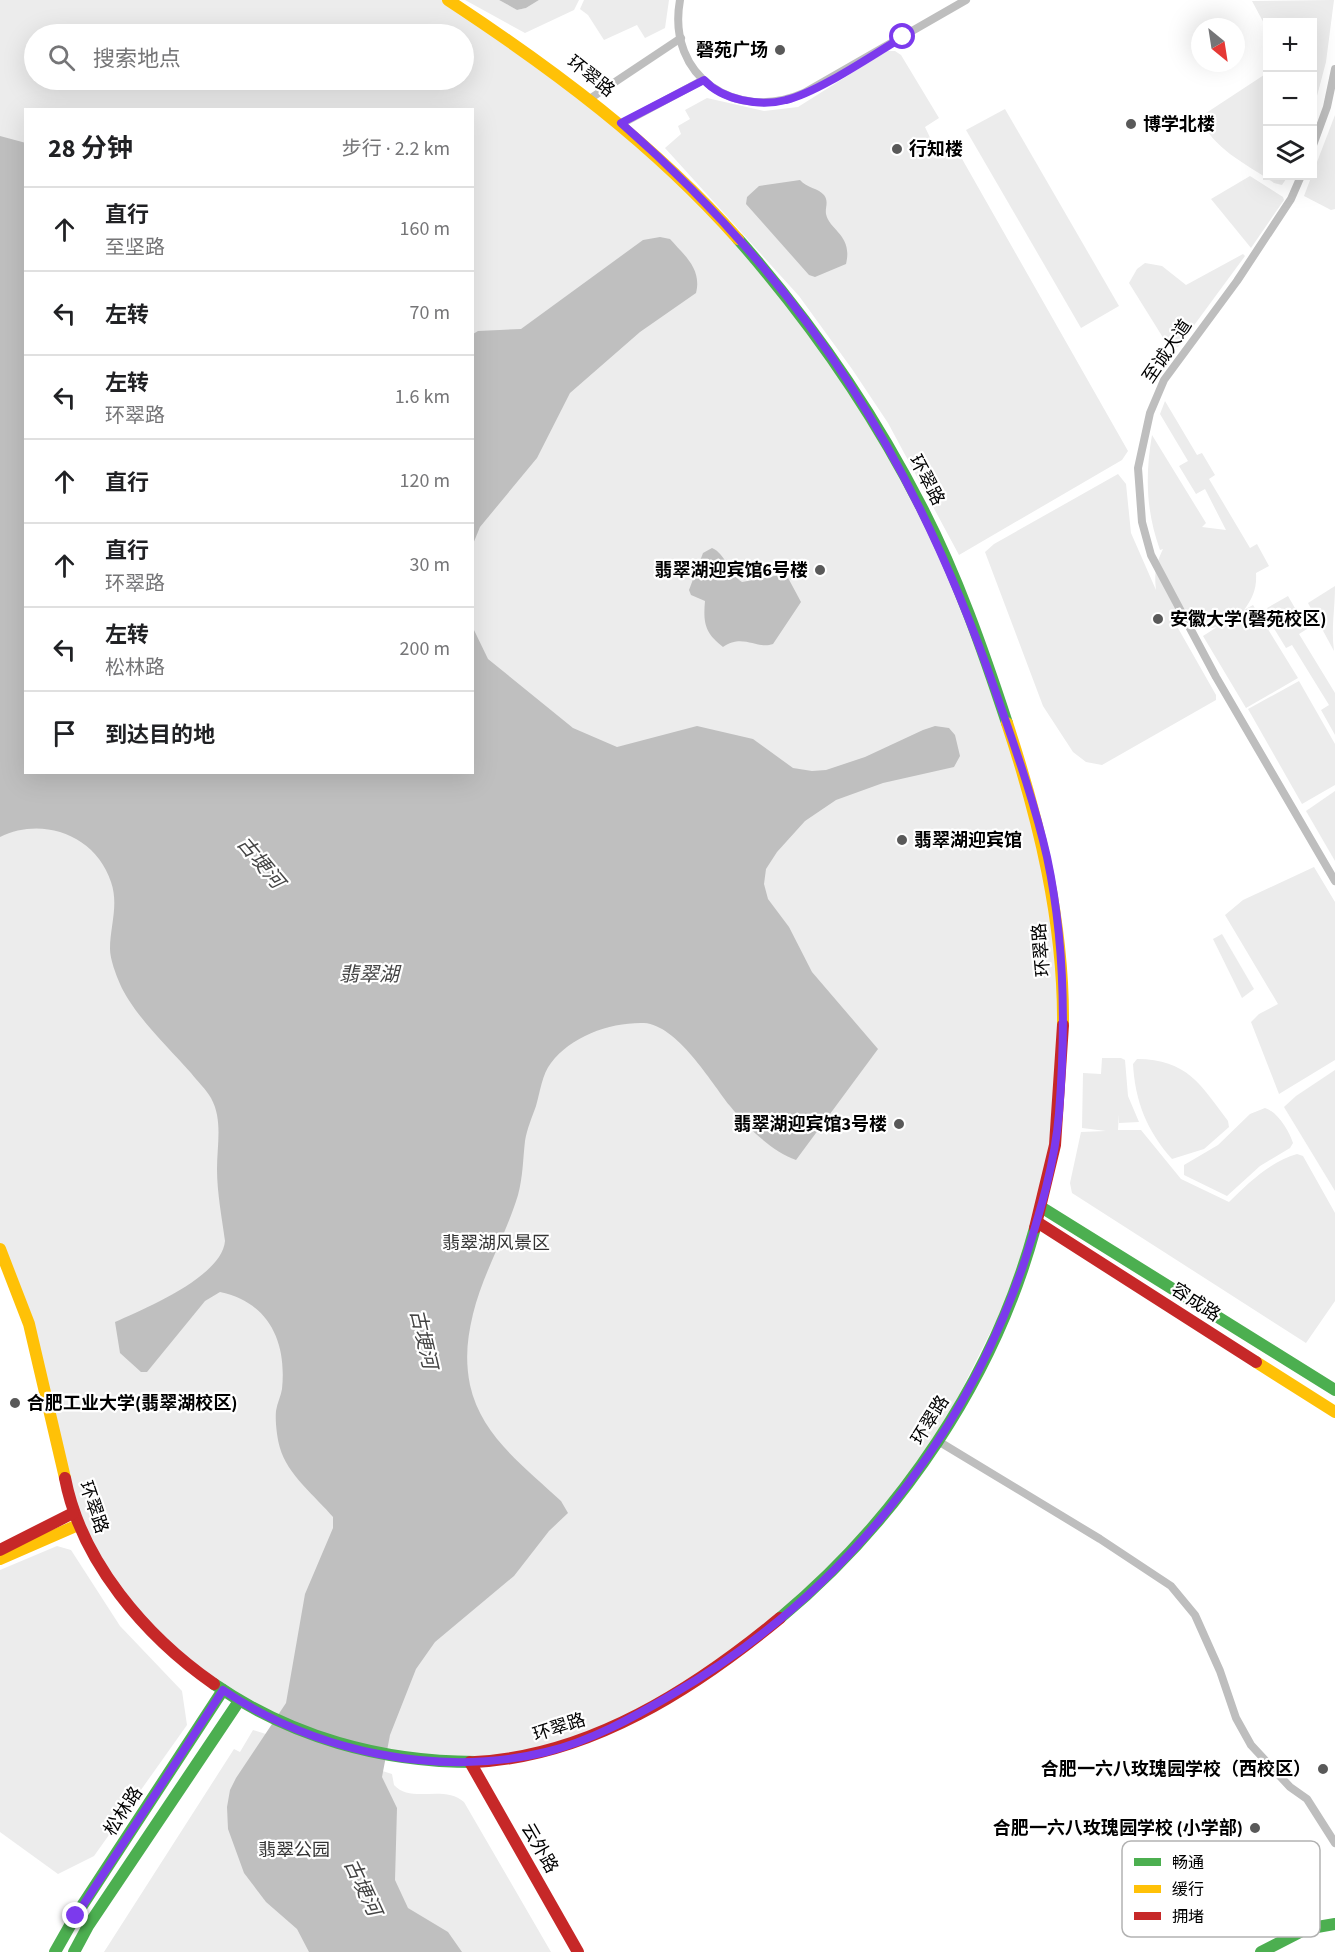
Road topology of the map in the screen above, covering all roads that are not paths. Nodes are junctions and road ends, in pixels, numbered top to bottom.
1 (448, 0) edge
2 (680, 0) edge
3 (966, 0) edge
4 (681, 38) junction
5 (1335, 69) edge
6 (704, 80) junction
7 (591, 98) junction
8 (621, 123) junction
9 (1317, 134) edge
10 (1299, 180) edge
11 (1335, 881) edge
12 (1041, 1207) junction
13 (1037, 1222) junction
14 (0, 1249) edge
15 (1335, 1390) edge
16 (1335, 1412) edge
17 (938, 1441) junction
18 (73, 1513) junction
19 (78, 1525) junction
20 (0, 1550) edge
21 (0, 1559) edge
22 (223, 1690) junction
23 (239, 1701) junction
24 (470, 1762) junction
25 (1335, 1843) edge
26 (1335, 1924) edge
27 (1320, 1925) edge
28 (1286, 1937) edge
29 (55, 1952) edge
30 (74, 1952) edge
31 (578, 1952) edge
32 (1261, 1952) edge

1 - 7 street, 环翠路
2 - 4 street
3 - 6 street
4 - 6 street
4 - 7 street
5 - 9 street
6 - 8 street
7 - 8 street, 环翠路
8 - 12 street, 环翠路
10 - 11 street, 至诚大道
12 - 13 street, 环翠路
12 - 15 street, 容成路
13 - 16 street, 容成路
13 - 17 street, 环翠路
14 - 18 street, 环翠路
17 - 24 street, 环翠路
17 - 25 street
18 - 19 street, 环翠路
18 - 20 street
19 - 21 street
19 - 22 street, 环翠路
22 - 23 street, 环翠路
22 - 29 street, 松林路
23 - 24 street, 环翠路
23 - 30 street, 松林路
24 - 31 street, 云外路
26 - 27 street
28 - 32 street

